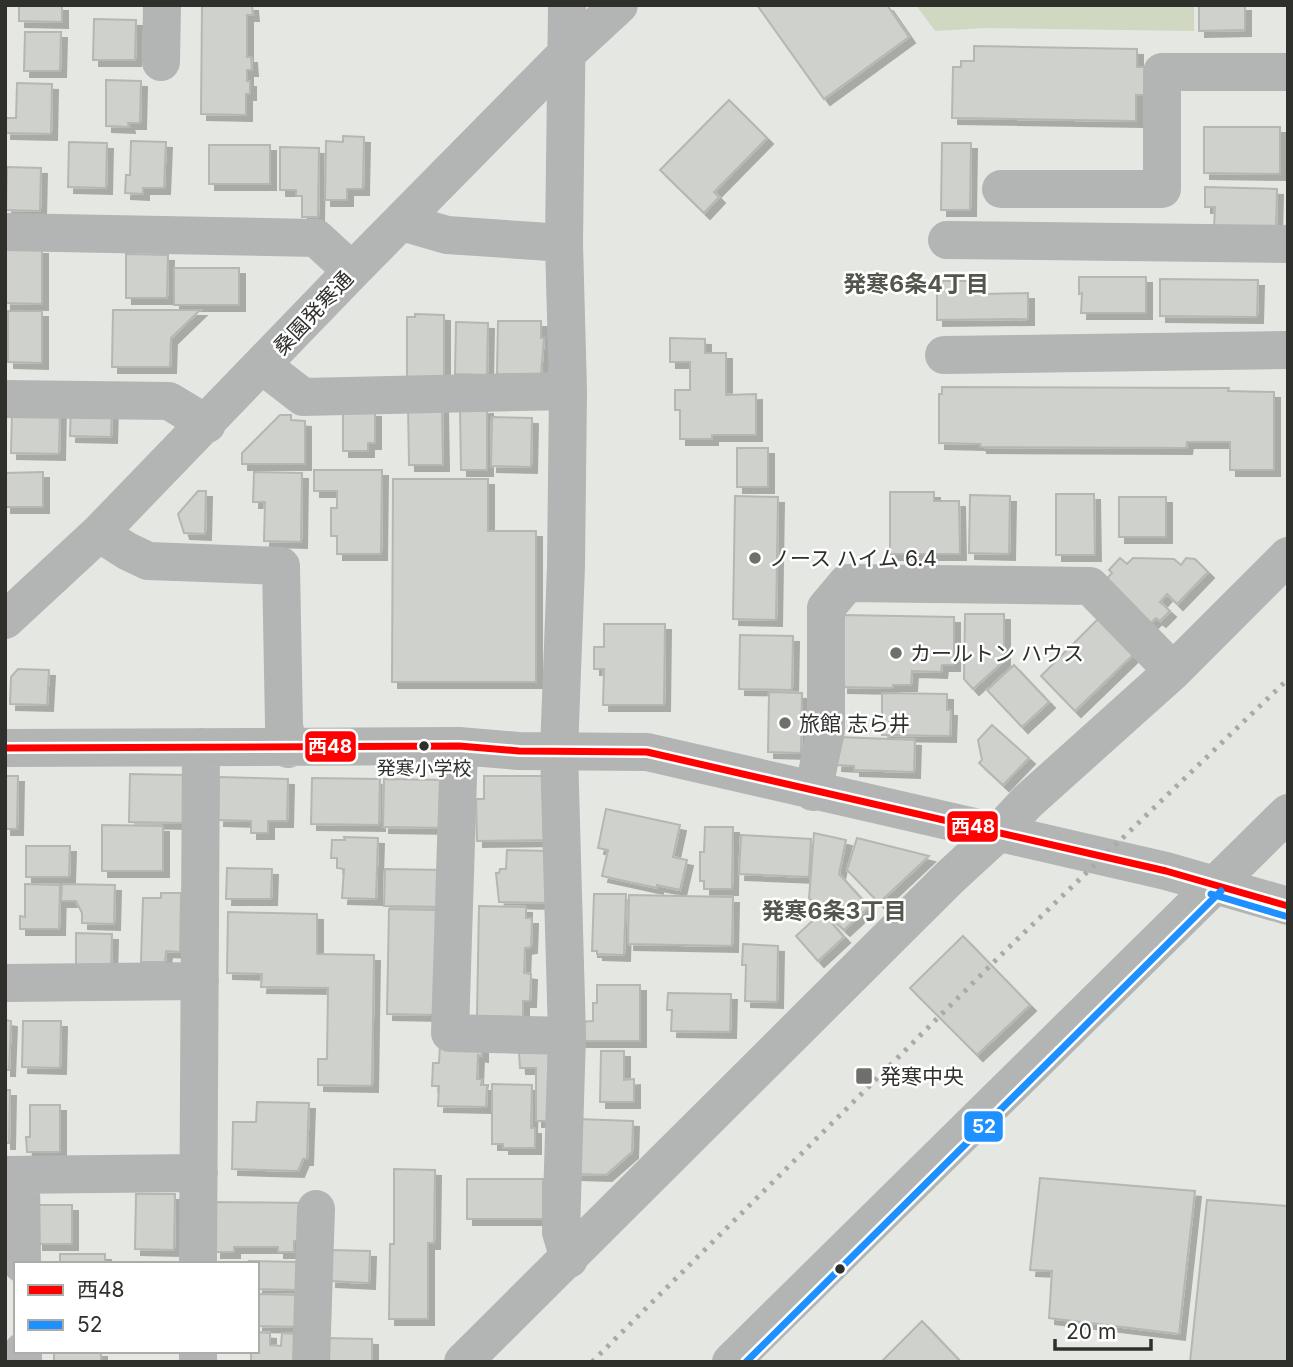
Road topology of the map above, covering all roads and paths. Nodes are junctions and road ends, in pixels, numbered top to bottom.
1 (162, 5) edge
2 (567, 5) edge
3 (619, 5) edge
4 (566, 54) junction
5 (161, 62) dead end
6 (1288, 72) edge
7 (1001, 188) dead end
8 (401, 222) junction
9 (5, 232) edge
10 (947, 240) dead end
11 (564, 243) junction
12 (1288, 244) edge
13 (352, 271) junction
14 (1288, 350) edge
15 (944, 355) dead end
16 (263, 366) junction
17 (568, 391) junction
18 (5, 399) edge
19 (207, 424) junction
20 (99, 533) junction
21 (1288, 556) edge
22 (5, 620) edge
23 (1173, 671) junction
24 (459, 746) junction
25 (201, 747) junction
26 (5, 748) edge
27 (288, 749) junction
28 (559, 751) junction
29 (813, 792) junction
30 (1288, 813) edge
31 (999, 832) junction
32 (1214, 884) junction
33 (1288, 906) edge
34 (200, 981) junction
35 (5, 983) edge
36 (567, 1035) junction
37 (199, 1173) junction
38 (13, 1175) edge
39 (316, 1209) dead end
40 (569, 1259) junction
41 (22, 1262) edge
42 (198, 1262) edge
43 (311, 1362) edge
44 (463, 1362) edge
45 (731, 1362) edge

1 - 5 street
2 - 4 street
3 - 4 street, 桑園発寒通
4 - 8 street, 桑園発寒通
4 - 11 street
6 - 7 street
8 - 11 street
8 - 13 street, 桑園発寒通
9 - 13 street
10 - 12 street
11 - 17 street
13 - 16 street, 桑園発寒通
14 - 15 street
16 - 17 street
16 - 19 street, 桑園発寒通
17 - 28 street
18 - 19 street
19 - 20 street, 桑園発寒通
20 - 22 street, 桑園発寒通
20 - 27 street
21 - 23 street
23 - 29 street
23 - 31 street
24 - 27 street
24 - 28 street
24 - 36 street
25 - 26 street
25 - 27 street
25 - 34 street
28 - 29 street
28 - 36 street
29 - 31 street
30 - 32 street
31 - 32 street
31 - 40 street
32 - 33 street
32 - 45 street
34 - 35 street
34 - 37 street
36 - 40 street
37 - 38 street
37 - 42 street
38 - 41 street
39 - 43 street
40 - 44 street

